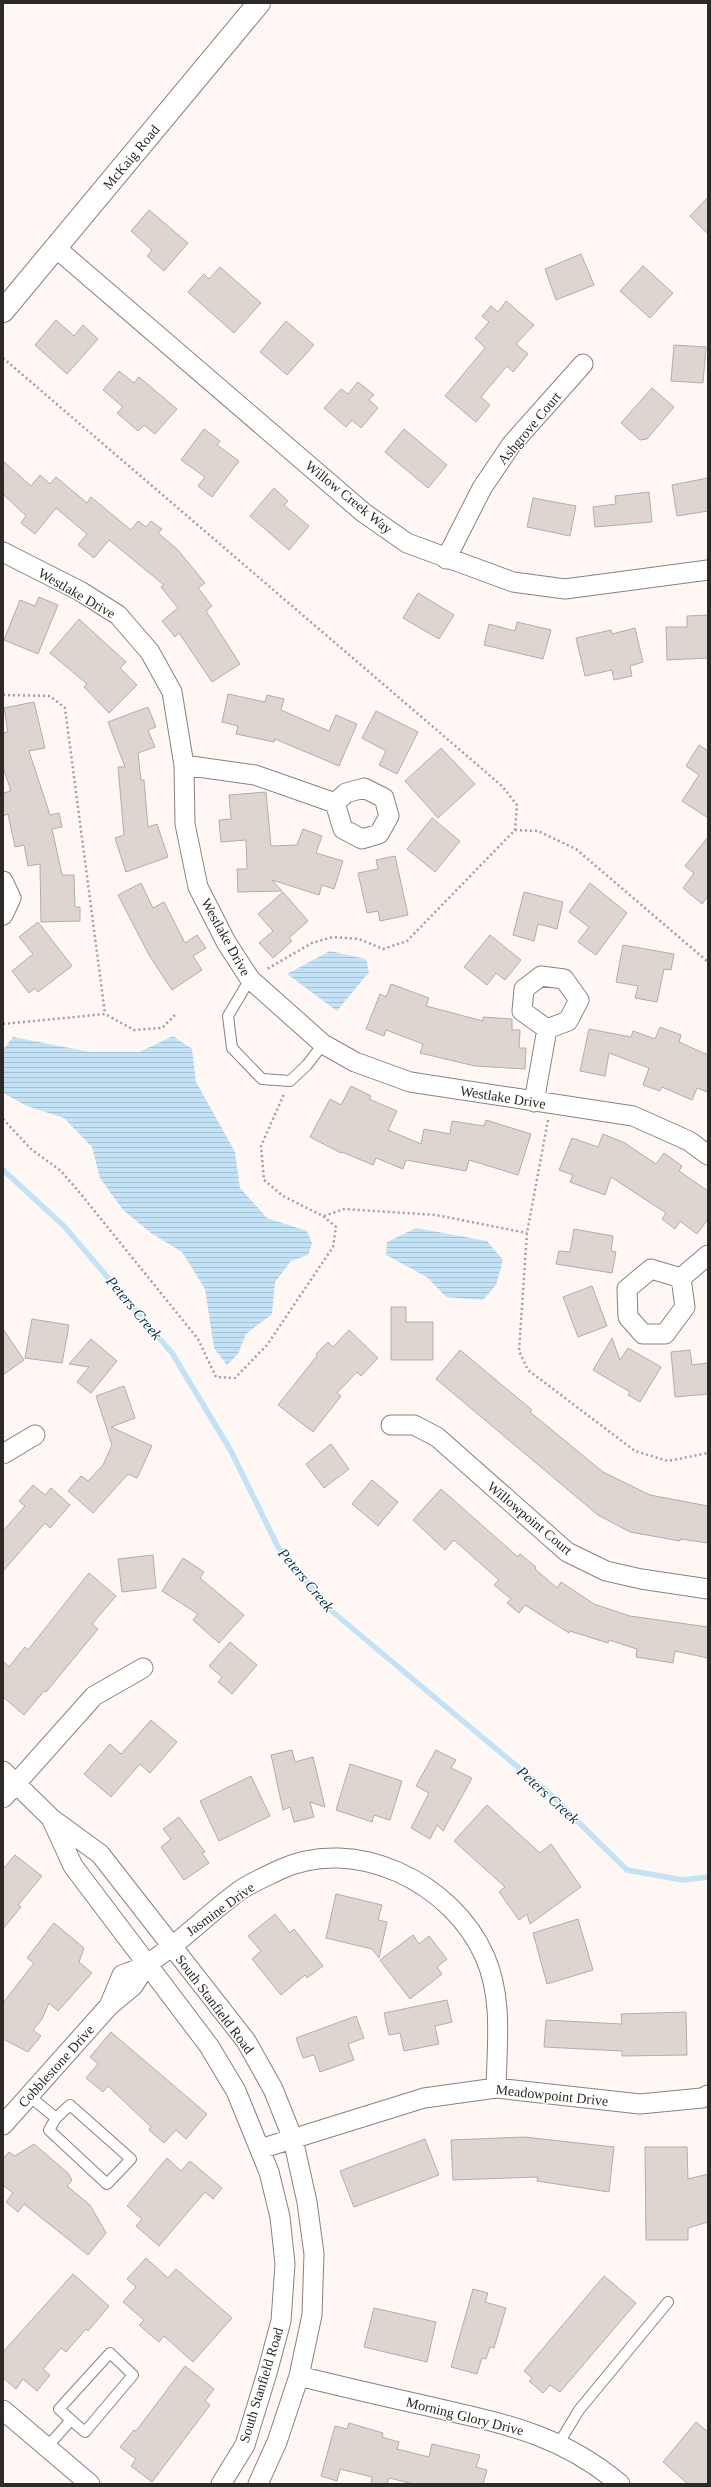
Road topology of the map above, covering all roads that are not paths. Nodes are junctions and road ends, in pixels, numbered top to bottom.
1 (259, 3) edge
2 (56, 248) junction
3 (3, 311) edge
4 (583, 364) dead end
5 (3, 552) edge
6 (446, 559) junction
7 (708, 570) edge
8 (184, 765) junction
9 (335, 803) dead end
10 (3, 881) edge
11 (3, 915) edge
12 (250, 979) junction
13 (547, 1029) dead end
14 (323, 1044) junction
15 (543, 1103) junction
16 (708, 1155) edge
17 (708, 1255) edge
18 (681, 1278) dead end
19 (391, 1425) dead end
20 (35, 1435) dead end
21 (3, 1454) edge
22 (708, 1589) edge
23 (143, 1668) dead end
24 (10, 1776) edge
25 (3, 1798) edge
26 (52, 1819) junction
27 (171, 1945) junction
28 (147, 1964) junction
29 (496, 2088) junction
30 (708, 2095) edge
31 (29, 2096) junction
32 (56, 2118) junction
33 (3, 2125) edge
34 (293, 2139) junction
35 (260, 2150) junction
36 (668, 2302) dead end
37 (299, 2376) junction
38 (3, 2410) edge
39 (71, 2420) junction
40 (559, 2443) junction
41 (47, 2447) junction
42 (90, 2484) edge
43 (221, 2484) edge
44 (258, 2484) edge
45 (620, 2484) edge

1 - 2 street, McKaig Road
2 - 3 street, McKaig Road
2 - 6 street, Willow Creek Way
4 - 6 street, Ashgrove Court
5 - 8 street, Westlake Drive
6 - 7 street, Willow Creek Way
8 - 9 street
8 - 12 street, Westlake Drive
10 - 11 street
12 - 14 street, Westlake Drive
12 - 14 lane
13 - 15 street
14 - 15 street, Westlake Drive
15 - 16 street, Westlake Drive
17 - 18 street
19 - 22 street, Willowpoint Court
20 - 21 street
23 - 24 street
24 - 25 street
24 - 26 street, South Stanfield Road
26 - 27 street, South Stanfield Road
26 - 28 street, South Stanfield Road
27 - 28 street, Jasmine Drive
27 - 29 street, Jasmine Drive
27 - 34 street, South Stanfield Road
28 - 31 street, Cobblestone Drive
28 - 35 street, South Stanfield Road
29 - 30 street, Meadowpoint Drive
29 - 34 street, Meadowpoint Drive
31 - 32 lane
31 - 33 street, Cobblestone Drive
32 - 32 lane
34 - 35 street, Meadowpoint Drive
34 - 37 street, South Stanfield Road
35 - 43 street, South Stanfield Road
36 - 40 lane
37 - 40 street, Morning Glory Drive
37 - 44 street, South Stanfield Road
38 - 41 street
39 - 39 lane
39 - 41 lane
40 - 45 street, Morning Glory Drive
41 - 42 street

